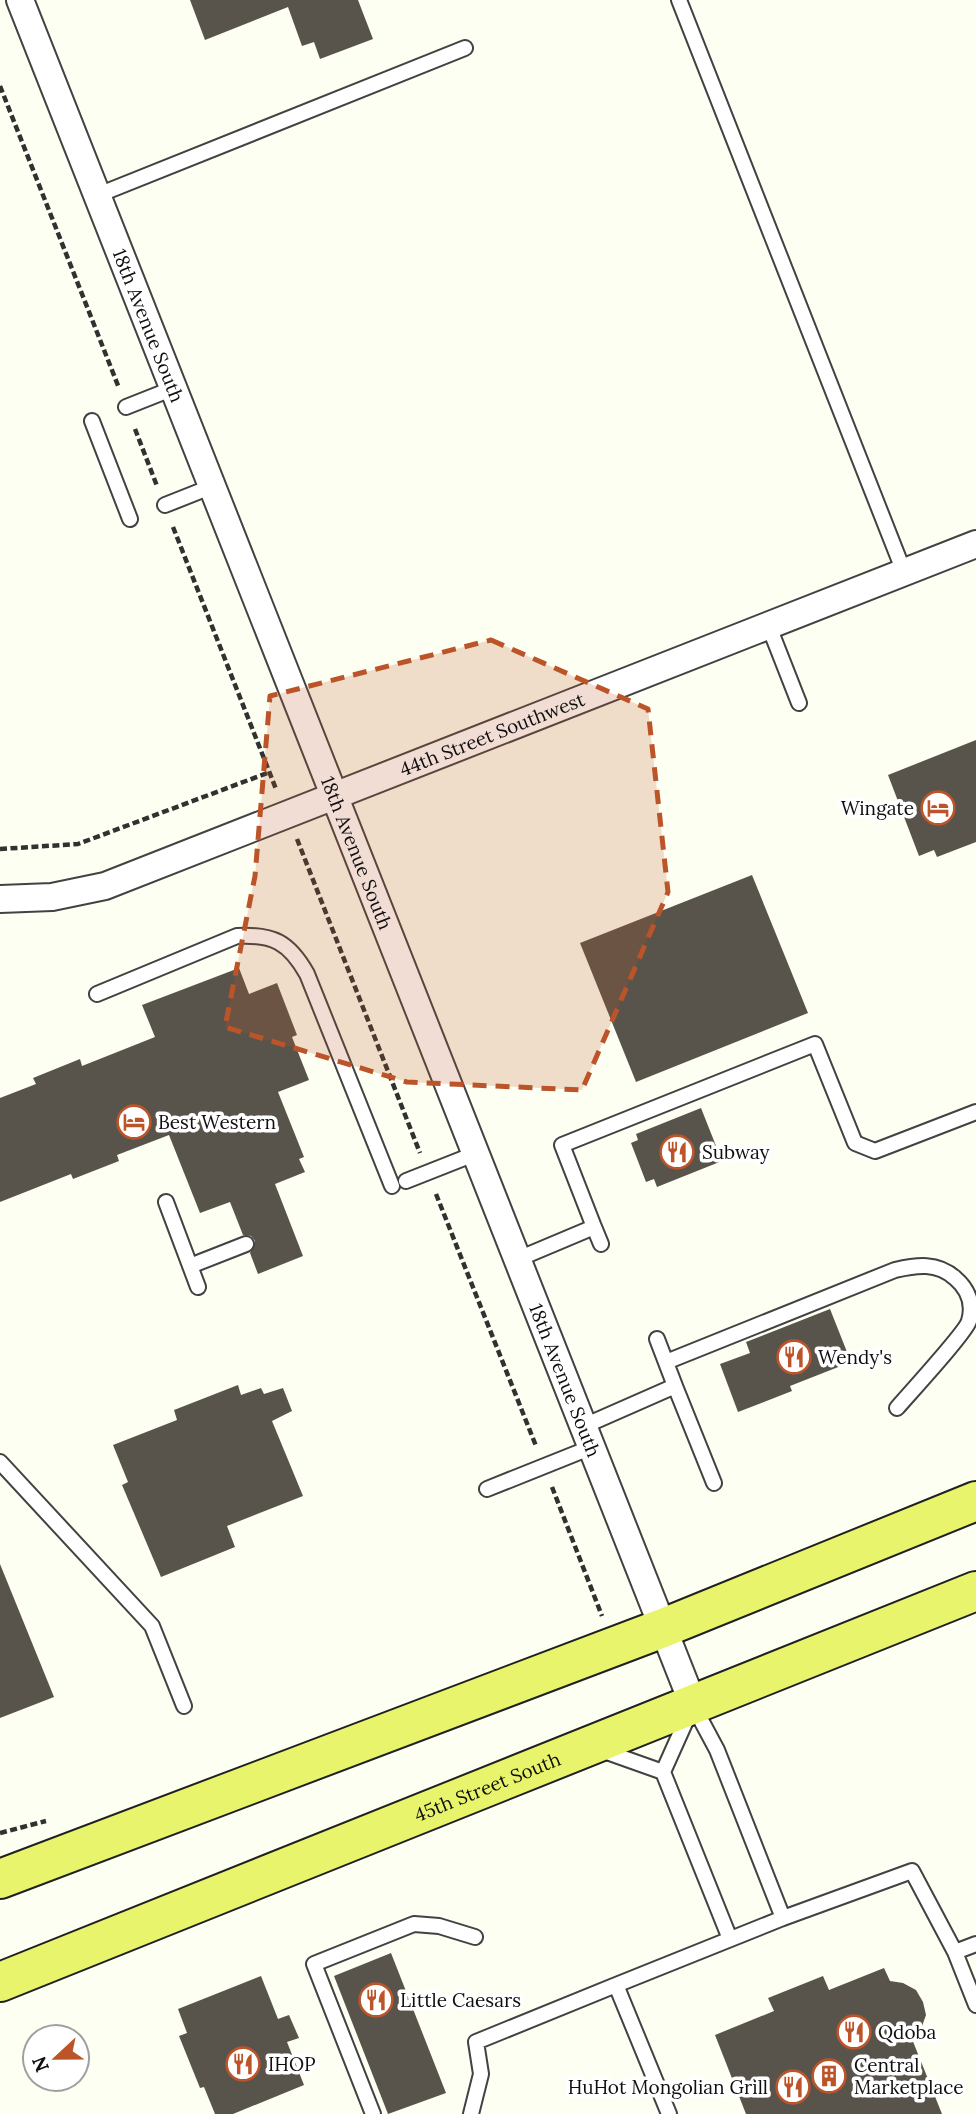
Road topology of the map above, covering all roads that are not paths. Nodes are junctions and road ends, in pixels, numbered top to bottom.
1 (20, 0) edge
2 (679, 0) edge
3 (465, 48) dead end
4 (98, 195) junction
5 (174, 388) junction
6 (126, 407) road end
7 (92, 421) dead end
8 (213, 486) junction
9 (165, 506) road end
10 (130, 519) dead end
11 (976, 544) edge
12 (904, 572) junction
13 (768, 624) junction
14 (799, 703) dead end
15 (335, 794) junction
16 (0, 899) edge
17 (97, 994) dead end
18 (976, 1112) edge
19 (477, 1153) junction
20 (406, 1181) dead end
21 (392, 1186) dead end
22 (166, 1202) dead end
23 (594, 1227) junction
24 (246, 1244) dead end
25 (601, 1244) dead end
26 (518, 1259) junction
27 (190, 1266) junction
28 (198, 1287) dead end
29 (657, 1339) dead end
30 (666, 1362) junction
31 (675, 1386) junction
32 (897, 1408) dead end
33 (588, 1436) junction
34 (0, 1462) edge
35 (714, 1483) dead end
36 (487, 1489) dead end
37 (976, 1501) edge
38 (976, 1591) edge
39 (663, 1628) junction
40 (693, 1704) junction
41 (184, 1706) dead end
42 (589, 1746) junction
43 (663, 1772) junction
44 (0, 1879) edge
45 (783, 1918) junction
46 (475, 1937) dead end
47 (730, 1939) junction
48 (976, 1944) edge
49 (956, 1952) junction
50 (0, 1982) edge
51 (617, 1985) junction
52 (976, 2005) edge
53 (373, 2114) edge
54 (471, 2114) edge
55 (669, 2114) edge

1 - 4 street, 18th Avenue South
2 - 12 lane
3 - 4 lane
4 - 5 street, 18th Avenue South
5 - 6 lane
5 - 8 street, 18th Avenue South
7 - 10 lane
8 - 9 lane
8 - 15 street, 18th Avenue South
11 - 12 street, 44th Street Southwest
12 - 13 street, 44th Street Southwest
13 - 14 lane
13 - 15 street, 44th Street Southwest
15 - 16 street, 44th Street Southwest
15 - 19 street, 18th Avenue South
17 - 21 lane
18 - 23 lane
19 - 20 lane
19 - 26 street, 18th Avenue South
22 - 27 lane
23 - 25 lane
23 - 26 lane
24 - 27 lane
26 - 33 street, 18th Avenue South
27 - 28 lane
29 - 30 lane
30 - 31 lane
30 - 32 lane
31 - 33 lane
31 - 35 lane
33 - 36 lane
33 - 39 street, 18th Avenue South
34 - 41 lane
37 - 39 main road
38 - 40 main road, 45th Street South
39 - 40 street, 18th Avenue South
39 - 44 main road
40 - 42 main road, 45th Street South
40 - 43 lane
40 - 45 lane
42 - 43 lane
42 - 50 main road, 45th Street South
43 - 47 lane
45 - 47 lane
45 - 49 lane
46 - 53 lane
47 - 51 lane
48 - 49 lane
49 - 52 lane
51 - 54 lane
51 - 55 lane

